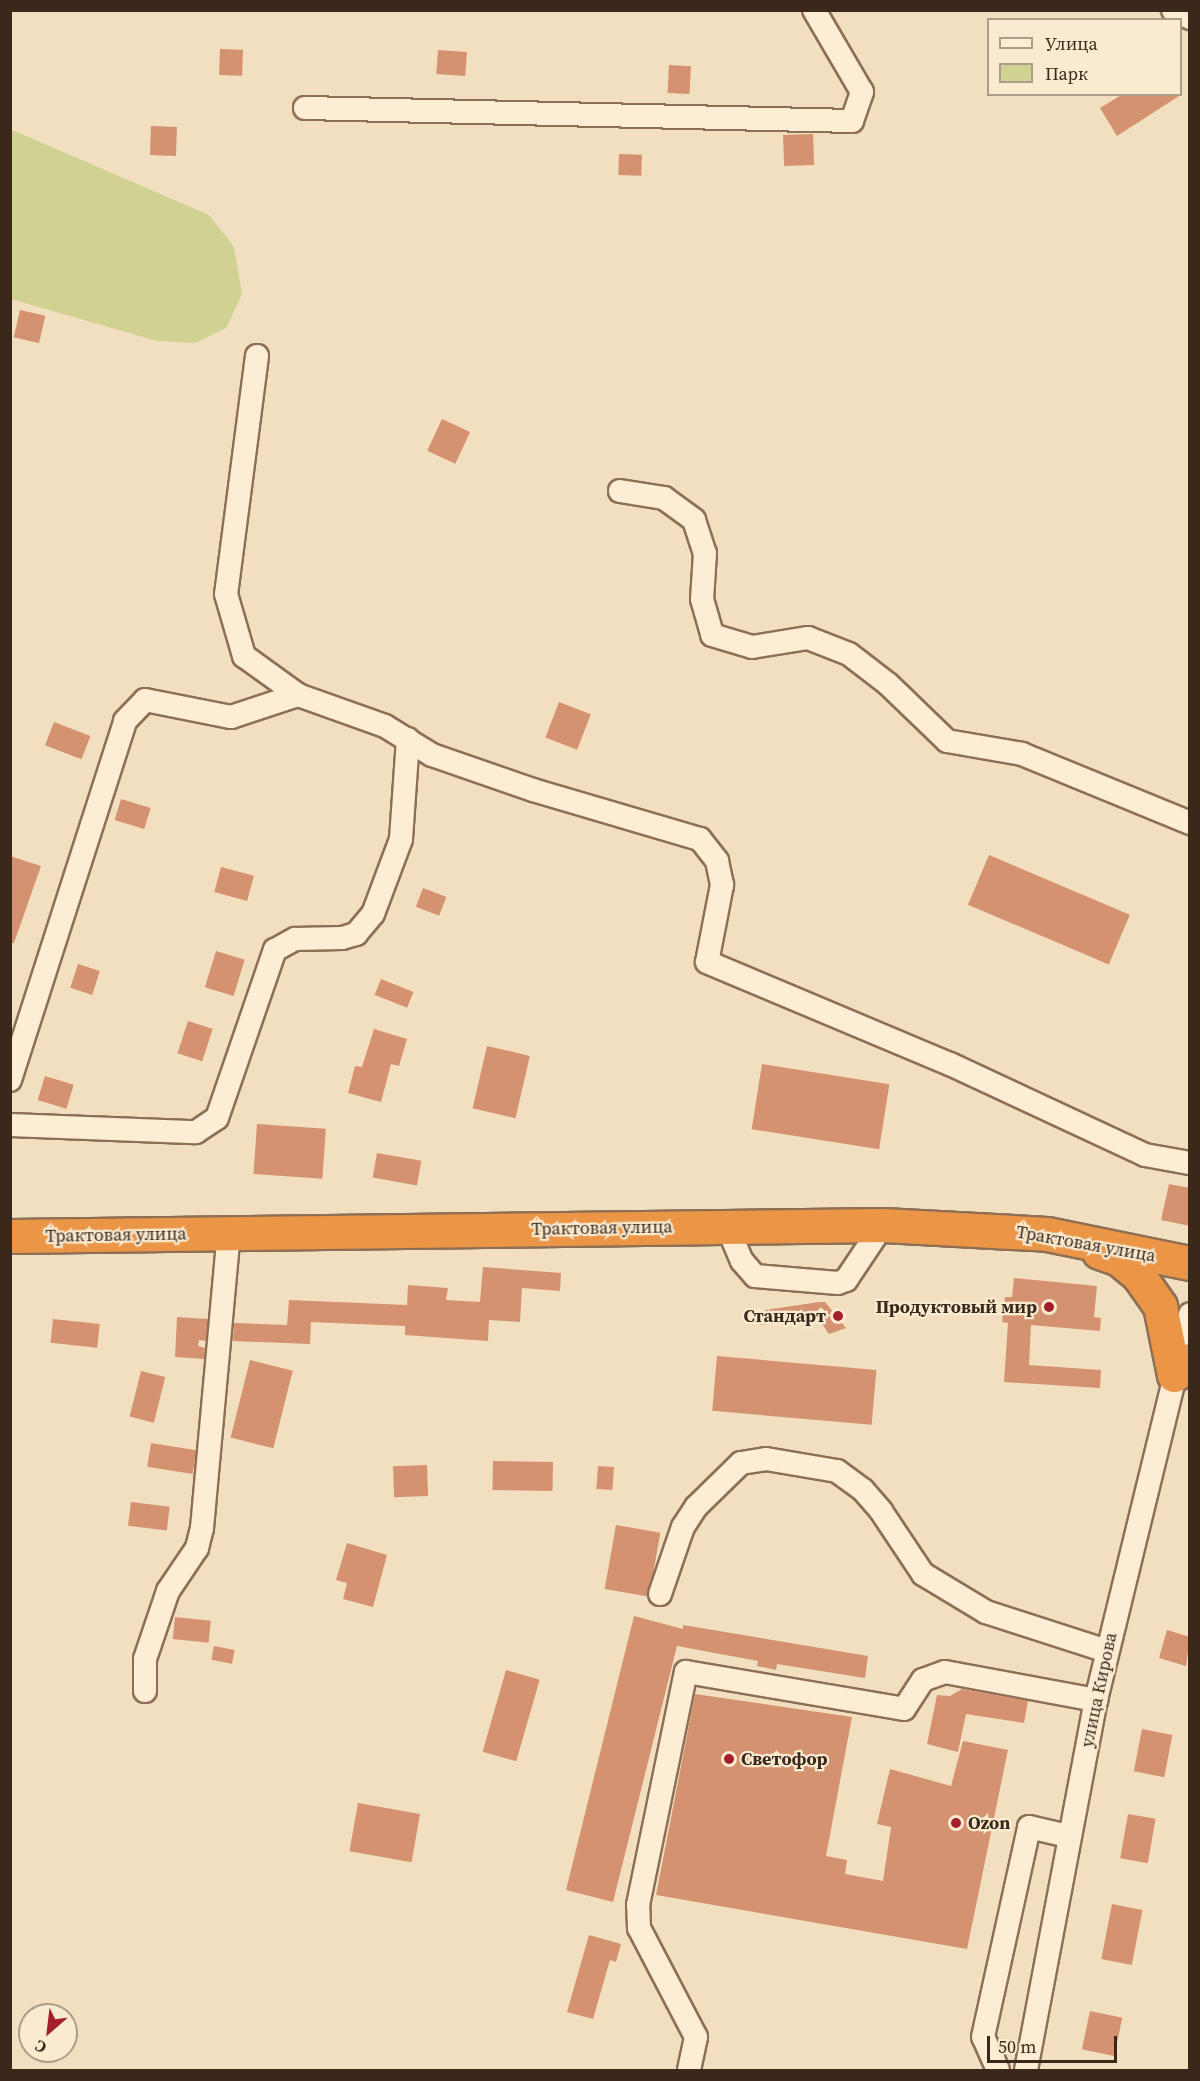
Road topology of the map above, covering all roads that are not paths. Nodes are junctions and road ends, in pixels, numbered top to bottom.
1 (814, 10) edge
2 (1173, 10) edge
3 (1190, 18) edge
4 (305, 108) dead end
5 (257, 356) dead end
6 (620, 491) dead end
7 (298, 695) junction
8 (408, 739) junction
9 (1190, 823) edge
10 (10, 1080) edge
11 (10, 1125) edge
12 (1190, 1163) edge
13 (883, 1225) junction
14 (727, 1226) junction
15 (229, 1233) junction
16 (1047, 1234) junction
17 (10, 1236) edge
18 (1190, 1263) edge
19 (1190, 1314) edge
20 (1181, 1376) edge
21 (660, 1594) dead end
22 (1107, 1651) junction
23 (145, 1691) dead end
24 (1096, 1700) junction
25 (1068, 1836) junction
26 (689, 2070) edge
27 (998, 2070) edge
28 (1026, 2070) edge

1 - 4 street
2 - 3 street
5 - 7 street
6 - 9 street
7 - 8 street
7 - 10 street
8 - 11 street
8 - 12 street
13 - 14 highway, Трактовая улица
13 - 14 street
13 - 16 highway, Трактовая улица
14 - 15 highway, Трактовая улица
15 - 17 highway, Трактовая улица
15 - 23 street
16 - 18 highway, Трактовая улица
16 - 20 highway
19 - 20 street, улица Кирова
20 - 22 street, улица Кирова
21 - 22 street
22 - 24 street, улица Кирова
24 - 25 street, улица Кирова
24 - 26 street
25 - 27 street
25 - 28 street, улица Кирова

